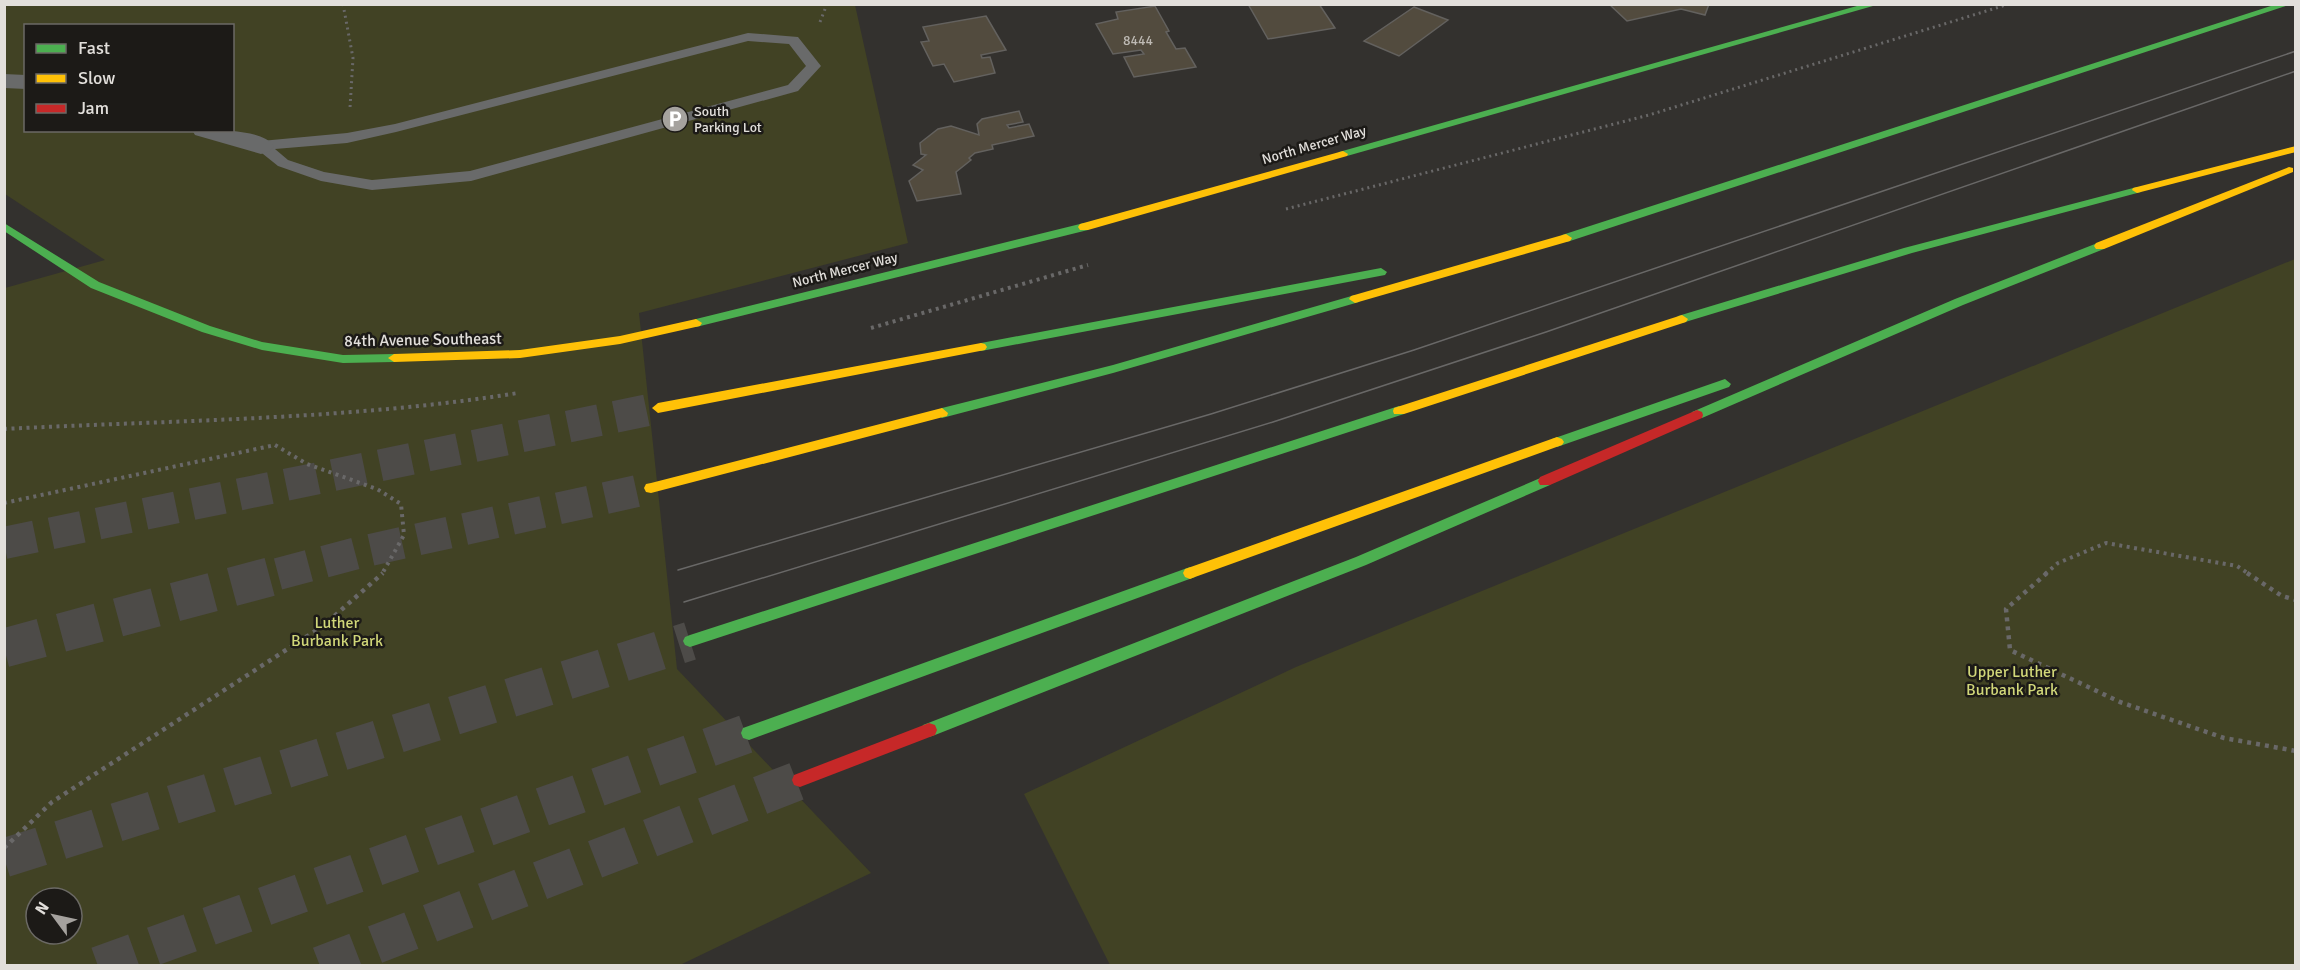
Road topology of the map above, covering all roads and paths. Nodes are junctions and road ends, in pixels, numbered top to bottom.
1 (343, 4) edge
2 (1876, 4) edge
3 (2288, 4) edge
4 (4, 81) edge
5 (24, 82) edge
6 (211, 132) edge
7 (346, 138) junction
8 (261, 146) junction
9 (2295, 149) edge
10 (2295, 167) edge
11 (4, 226) edge
12 (1575, 235) junction
13 (1422, 264) dead end
14 (1399, 268) dead end
15 (1959, 303) junction
16 (759, 309) joint
17 (1768, 369) dead end
18 (1735, 381) dead end
19 (658, 408) tunnel mouth
20 (651, 488) tunnel mouth
21 (4, 503) edge
22 (2295, 600) edge
23 (690, 641) tunnel mouth
24 (749, 733) tunnel mouth
25 (2295, 751) edge
26 (800, 780) tunnel mouth
27 (4, 848) edge

1 - 7 path
2 - 16 main road, North Mercer Way
3 - 12 main road
4 - 5 street
6 - 8 street
7 - 8 lane
7 - 8 lane
9 - 23 main road
10 - 15 main road
11 - 16 main road, 84th Avenue Southeast
12 - 13 main road
12 - 20 main road
14 - 19 main road
15 - 17 main road
15 - 26 main road
18 - 24 main road
21 - 27 path, bridge
22 - 25 path

